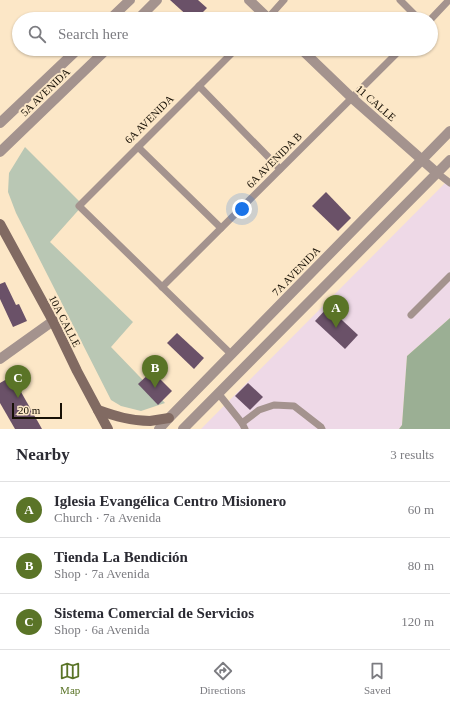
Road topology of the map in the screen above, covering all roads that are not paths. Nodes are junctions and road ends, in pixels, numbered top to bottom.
1 (130, 0) edge
2 (157, 0) edge
3 (249, 0) edge
4 (284, 0) edge
5 (400, 0) edge
6 (449, 0) edge
7 (117, 12) edge
8 (145, 12) edge
9 (261, 12) edge
10 (274, 12) edge
11 (412, 12) edge
12 (438, 12) edge
13 (71, 56) edge
14 (100, 56) edge
15 (229, 56) edge
16 (308, 56) edge
17 (394, 56) edge
18 (199, 86) junction
19 (352, 98) junction
20 (0, 123) edge
21 (450, 131) edge
22 (138, 146) junction
23 (0, 152) edge
24 (422, 159) junction
25 (450, 160) edge
26 (280, 169) junction
27 (437, 173) junction
28 (450, 183) edge
29 (0, 224) edge
30 (221, 228) junction
31 (450, 276) edge
32 (162, 287) junction
33 (411, 315) dead end
34 (52, 321) junction
35 (231, 354) junction
36 (0, 359) edge
37 (218, 393) junction
38 (98, 410) junction
39 (169, 418) junction
40 (244, 426) edge
41 (108, 429) edge
42 (159, 429) edge
43 (183, 429) edge
44 (322, 429) edge

1 - 7 street
2 - 8 street
3 - 9 street
4 - 10 lane
5 - 11 lane
6 - 12 lane
13 - 20 street, 5A AVENIDA
14 - 23 street, 5A AVENIDA
15 - 18 lane, 6A AVENIDA
16 - 19 street, 11 CALLE
17 - 19 lane, 6A AVENIDA B
18 - 22 lane, 6A AVENIDA
18 - 26 lane
19 - 24 street, 11 CALLE
19 - 26 lane, 6A AVENIDA B
21 - 24 street, 7A AVENIDA
22 - 30 lane
22 - 32 lane, 6A AVENIDA
24 - 27 street, 11 CALLE
24 - 35 street, 7A AVENIDA
25 - 27 street
26 - 30 lane, 6A AVENIDA B
27 - 28 lane
27 - 37 street
29 - 34 main road, 10A CALLE
30 - 32 lane, 6A AVENIDA B
31 - 33 lane
32 - 35 lane
34 - 36 street
34 - 38 main road, 10A CALLE
35 - 39 street, 7A AVENIDA
37 - 40 lane
37 - 43 street
38 - 39 main road
38 - 41 main road, 10A CALLE
39 - 42 street, 7A AVENIDA
40 - 44 lane

